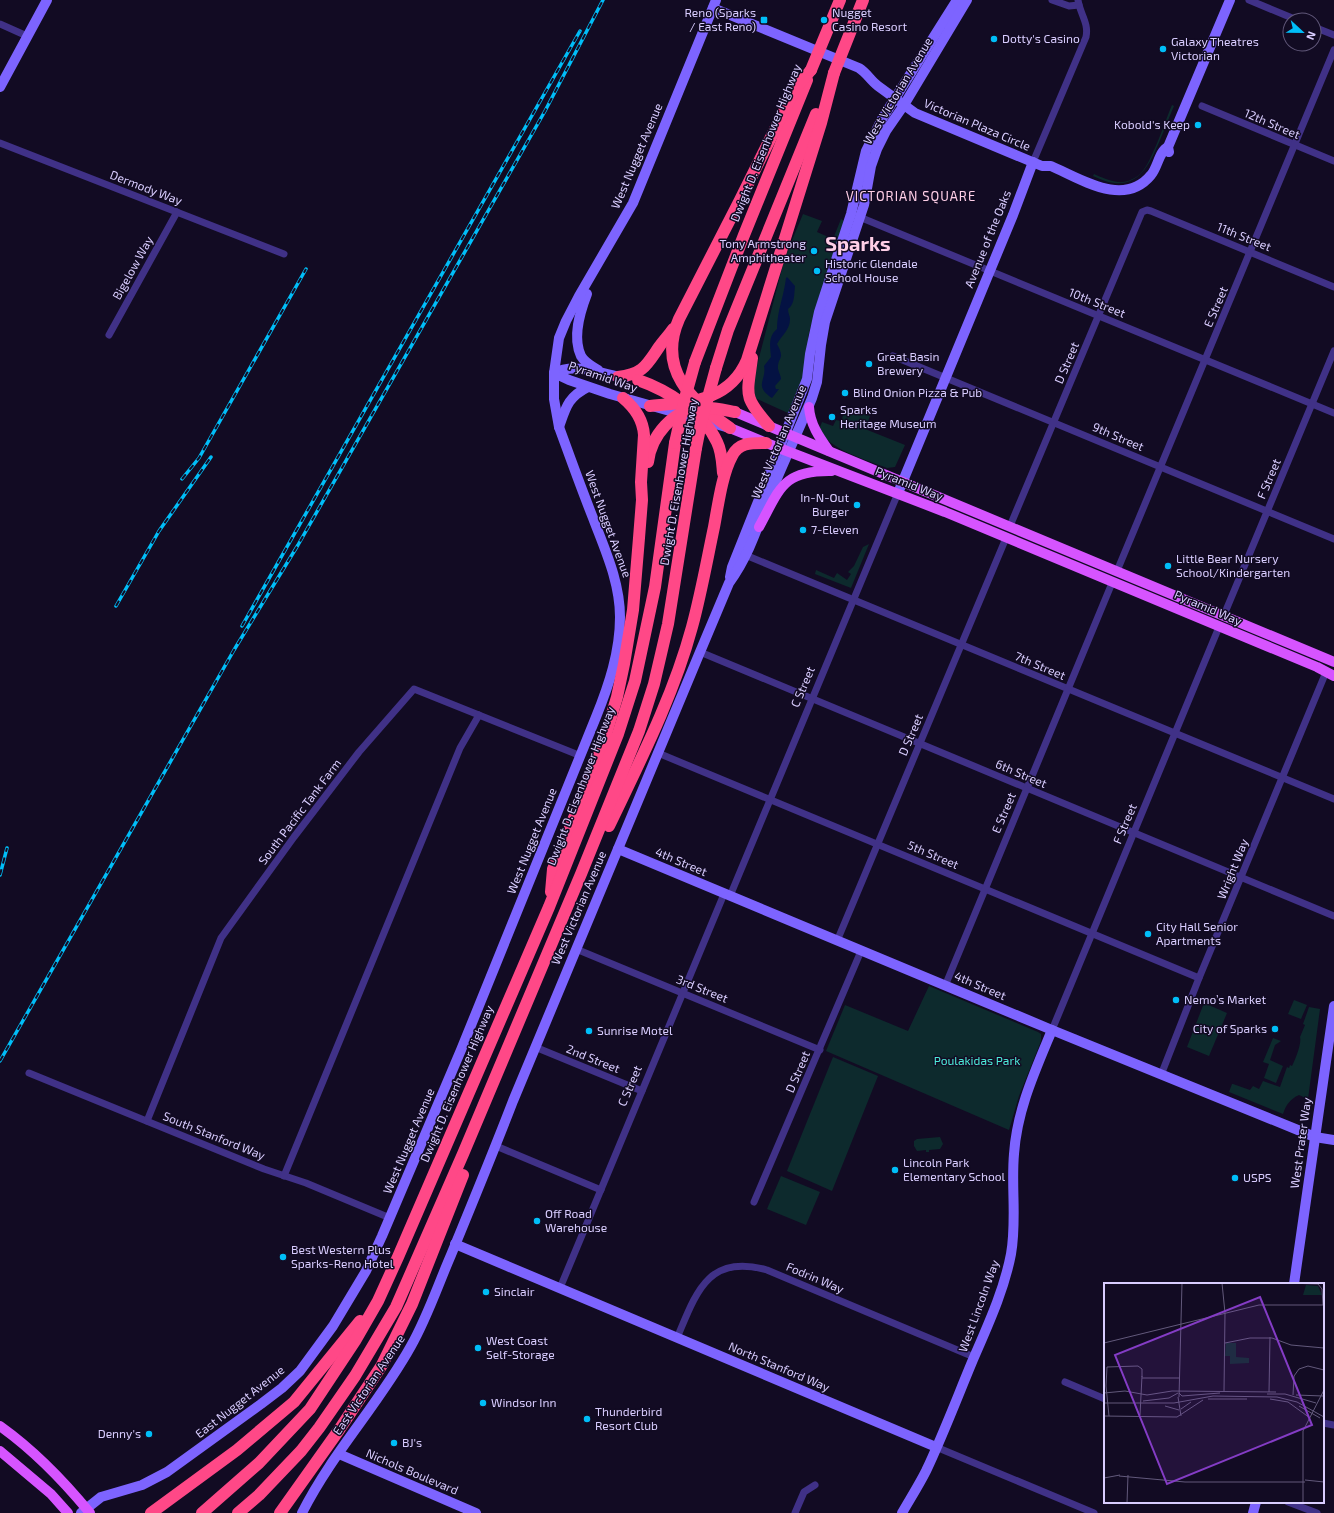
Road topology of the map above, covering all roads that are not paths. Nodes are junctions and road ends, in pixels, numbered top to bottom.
1 (47, 0) edge
2 (840, 0) edge
3 (863, 0) edge
4 (957, 0) edge
5 (967, 0) edge
6 (1052, 0) edge
7 (1230, 0) edge
8 (1248, 0) edge
9 (1079, 3) edge
10 (714, 4) edge
11 (1282, 14) edge
12 (0, 24) edge
13 (1322, 30) edge
14 (1334, 35) edge
15 (27, 36) junction
16 (1334, 50) edge
17 (811, 70) junction
18 (834, 73) junction
19 (0, 87) edge
20 (895, 98) junction
21 (904, 104) junction
22 (1202, 106) dead end
23 (0, 143) edge
24 (1295, 145) junction
25 (1334, 161) edge
26 (1038, 164) junction
27 (1144, 210) joint
28 (177, 212) junction
29 (856, 215) junction
30 (1250, 252) junction
31 (284, 254) dead end
32 (596, 269) junction
33 (990, 271) junction
34 (1334, 287) edge
35 (1098, 315) junction
36 (675, 327) junction
37 (756, 333) junction
38 (110, 335) dead end
39 (1334, 351) edge
40 (893, 356) dead end
41 (1206, 359) junction
42 (600, 372) junction
43 (554, 373) junction
44 (618, 377) junction
45 (945, 378) junction
46 (638, 380) joint
47 (588, 387) junction
48 (623, 398) junction
49 (1312, 404) junction
50 (650, 406) joint
51 (693, 406) junction
52 (809, 407) junction
53 (735, 412) joint
54 (1334, 412) edge
55 (1054, 422) junction
56 (769, 426) junction
57 (559, 427) junction
58 (730, 428) joint
59 (785, 433) junction
60 (796, 437) junction
61 (766, 443) junction
62 (779, 448) junction
63 (830, 451) junction
64 (790, 452) junction
65 (1161, 467) junction
66 (840, 471) junction
67 (723, 480) junction
68 (900, 487) junction
69 (642, 500) junction
70 (1268, 511) junction
71 (1010, 526) junction
72 (759, 527) junction
73 (1006, 538) junction
74 (1334, 538) edge
75 (742, 553) junction
76 (1118, 571) junction
77 (1112, 582) junction
78 (853, 600) junction
79 (1224, 615) junction
80 (1219, 627) junction
81 (961, 645) junction
82 (700, 652) junction
83 (1333, 658) edge
84 (1330, 674) edge
85 (1068, 689) junction
86 (812, 699) junction
87 (479, 715) junction
88 (1175, 734) junction
89 (920, 744) junction
90 (658, 753) junction
91 (580, 756) junction
92 (1282, 778) junction
93 (1027, 788) junction
94 (1334, 799) edge
95 (770, 800) junction
96 (1134, 833) junction
97 (878, 844) junction
98 (618, 849) junction
99 (581, 874) junction
100 (1241, 877) junction
101 (985, 889) junction
102 (727, 895) junction
103 (549, 907) junction
104 (1334, 916) edge
105 (1092, 933) junction
106 (837, 941) junction
107 (576, 949) junction
108 (861, 951) junction
109 (1199, 978) junction
110 (944, 986) junction
111 (683, 993) junction
112 (1334, 1006) edge
113 (1052, 1030) junction
114 (535, 1047) junction
115 (820, 1050) junction
116 (29, 1073) dead end
117 (1161, 1075) junction
118 (494, 1083) junction
119 (642, 1091) junction
120 (147, 1121) junction
121 (1315, 1137) junction
122 (1334, 1140) edge
123 (496, 1146) junction
124 (284, 1176) junction
125 (601, 1190) junction
126 (754, 1202) dead end
127 (390, 1218) junction
128 (455, 1244) junction
129 (1294, 1283) edge
130 (560, 1288) junction
131 (378, 1301) junction
132 (677, 1338) junction
133 (974, 1357) junction
134 (1065, 1382) dead end
135 (1104, 1399) edge
136 (1324, 1423) edge
137 (1334, 1425) edge
138 (0, 1426) edge
139 (936, 1447) junction
140 (0, 1451) edge
141 (339, 1454) junction
142 (815, 1485) dead end
143 (1256, 1503) edge
144 (1291, 1503) edge
145 (86, 1511) edge
146 (68, 1513) edge
147 (151, 1513) edge
148 (202, 1513) edge
149 (238, 1513) edge
150 (280, 1513) edge
151 (302, 1513) edge
152 (476, 1513) edge
153 (795, 1513) edge
154 (902, 1513) edge
155 (1094, 1513) edge
156 (1253, 1513) edge
157 (1317, 1513) edge

1 - 15 street
2 - 17 highway, Dwight D. Eisenhower Highway, bridge
3 - 18 highway, Dwight D. Eisenhower Highway, bridge
4 - 20 street, West Victorian Avenue
5 - 21 street, West Victorian Avenue
6 - 9 street
7 - 26 street, Victorian Plaza Circle
8 - 11 street
9 - 26 street, Avenue of the Oaks
10 - 20 street, Victorian Plaza Circle
10 - 32 street, West Nugget Avenue
12 - 15 street
13 - 14 street
15 - 19 street
16 - 24 street, E Street
17 - 36 highway
17 - 103 highway, Dwight D. Eisenhower Highway, bridge
18 - 37 highway
18 - 99 highway, Dwight D. Eisenhower Highway, bridge
20 - 21 street, Victorian Plaza Circle
20 - 29 street, West Victorian Avenue
21 - 26 street, Victorian Plaza Circle
21 - 29 street, West Victorian Avenue
22 - 24 street, 12th Street
23 - 28 street, Dermody Way
24 - 25 street, 12th Street
24 - 30 street, E Street
26 - 33 street, Avenue of the Oaks
27 - 30 street, 11th Street
27 - 35 street, D Street
28 - 31 street, Dermody Way
28 - 38 street, Bigelow Way
29 - 33 street, 10th Street
29 - 52 street, West Victorian Avenue
29 - 59 street, West Victorian Avenue
30 - 34 street, 11th Street
30 - 41 street, E Street
32 - 42 street
32 - 43 street, West Nugget Avenue
33 - 35 street, 10th Street
33 - 45 street, Avenue of the Oaks
35 - 41 street, 10th Street
35 - 55 street, D Street
36 - 44 highway
36 - 51 highway
37 - 51 highway
37 - 56 highway
39 - 49 street, F Street
40 - 45 street, 9th Street
41 - 49 street, 10th Street
41 - 65 street, E Street
42 - 43 street, Pyramid Way
42 - 44 street, Pyramid Way
43 - 47 street, Pyramid Way
43 - 57 street, West Nugget Avenue
44 - 46 street, Pyramid Way
45 - 55 street, 9th Street
45 - 68 street, Avenue of the Oaks
46 - 51 highway
47 - 48 street, Pyramid Way
47 - 57 street
48 - 50 street, Pyramid Way
48 - 69 highway
49 - 54 street, 10th Street
49 - 70 street, F Street
50 - 51 highway
51 - 53 highway
51 - 58 highway
51 - 67 highway
51 - 69 highway
52 - 60 street, West Victorian Avenue
52 - 63 main road
53 - 56 main road, Pyramid Way
55 - 65 street, 9th Street
55 - 71 street, D Street
56 - 59 main road, Pyramid Way
57 - 91 street, West Nugget Avenue
58 - 61 main road, Pyramid Way
59 - 60 main road, Pyramid Way
59 - 62 street, West Victorian Avenue
60 - 63 main road, Pyramid Way
60 - 64 street, West Victorian Avenue
61 - 62 main road, Pyramid Way
61 - 67 highway
62 - 64 main road, Pyramid Way
62 - 75 street, West Victorian Avenue
63 - 68 main road, Pyramid Way
64 - 66 main road, Pyramid Way
64 - 72 street, West Victorian Avenue
65 - 70 street, 9th Street
65 - 76 street, E Street
66 - 68 main road, Pyramid Way
66 - 72 main road
67 - 99 highway
68 - 71 main road, Pyramid Way
68 - 73 main road, Pyramid Way
68 - 78 street, C Street
69 - 103 highway
70 - 74 street, 9th Street
70 - 79 street, F Street
71 - 76 main road, Pyramid Way
72 - 75 street, West Victorian Avenue
73 - 77 main road, Pyramid Way
73 - 81 street, D Street
75 - 78 street, 7th Street
75 - 82 street, West Victorian Avenue
76 - 79 main road, Pyramid Way
77 - 80 main road, Pyramid Way
77 - 85 street, E Street
78 - 81 street, 7th Street
78 - 86 street, C Street
79 - 83 main road, Pyramid Way
80 - 84 main road, Pyramid Way
80 - 88 street, F Street
81 - 85 street, 7th Street
81 - 89 street, D Street
82 - 86 street, 6th Street
82 - 90 street, West Victorian Avenue
84 - 92 street, Wright Way
85 - 88 street, 7th Street
85 - 93 street, E Street
86 - 89 street, 6th Street
86 - 95 street, C Street
87 - 91 street, South Pacific Tank Farm
87 - 120 street, South Pacific Tank Farm
87 - 124 street
88 - 92 street, 7th Street
88 - 96 street, F Street
89 - 93 street, 6th Street
89 - 97 street, D Street
90 - 95 street, 5th Street
90 - 98 street, West Victorian Avenue
91 - 127 street, West Nugget Avenue
92 - 94 street, 7th Street
92 - 100 street, Wright Way
93 - 96 street, 6th Street
93 - 101 street, E Street
95 - 97 street, 5th Street
95 - 102 street, C Street
96 - 100 street, 6th Street
96 - 105 street, F Street
97 - 101 street, 5th Street
97 - 106 street, D Street
98 - 102 street, 4th Street
98 - 107 street, West Victorian Avenue
99 - 118 highway, Dwight D. Eisenhower Highway
100 - 104 street, 6th Street
100 - 109 street, Wright Way
101 - 105 street, 5th Street
101 - 110 street, E Street
102 - 106 street, 4th Street
102 - 111 street, C Street
103 - 131 highway, Dwight D. Eisenhower Highway
105 - 109 street, 5th Street
105 - 113 street, F Street
106 - 108 street, 4th Street
107 - 111 street, 3rd Street
107 - 114 street, West Victorian Avenue
108 - 110 street, 4th Street
108 - 115 street, D Street
109 - 117 street, Wright Way
110 - 113 street, 4th Street
111 - 115 street, 3rd Street
111 - 119 street, C Street
112 - 121 street, West Prater Way
113 - 117 street, 4th Street
113 - 133 street, West Lincoln Way
114 - 119 street, 2nd Street
114 - 123 street, West Victorian Avenue
115 - 126 street, D Street
116 - 120 street, South Stanford Way
117 - 121 street, 4th Street
118 - 149 highway, Dwight D. Eisenhower Highway
118 - 150 highway
119 - 125 street, C Street
120 - 124 street, South Stanford Way
121 - 122 street, 4th Street
121 - 129 street, West Prater Way
123 - 125 street
123 - 128 street, West Victorian Avenue
124 - 127 street, South Stanford Way
125 - 130 street, C Street
127 - 145 street, East Nugget Avenue
128 - 130 street, North Stanford Way
128 - 141 street, East Victorian Avenue
130 - 132 street, North Stanford Way
131 - 147 highway
131 - 148 highway, Dwight D. Eisenhower Highway
132 - 133 street, Fodrin Way
132 - 139 street, North Stanford Way
133 - 139 street, West Lincoln Way
134 - 135 street
136 - 137 street
138 - 145 main road
139 - 154 street, West Lincoln Way
139 - 155 street, North Stanford Way
140 - 146 main road
141 - 151 street, East Victorian Avenue
141 - 152 street, Nichols Boulevard
142 - 153 street
143 - 156 street
144 - 157 street

